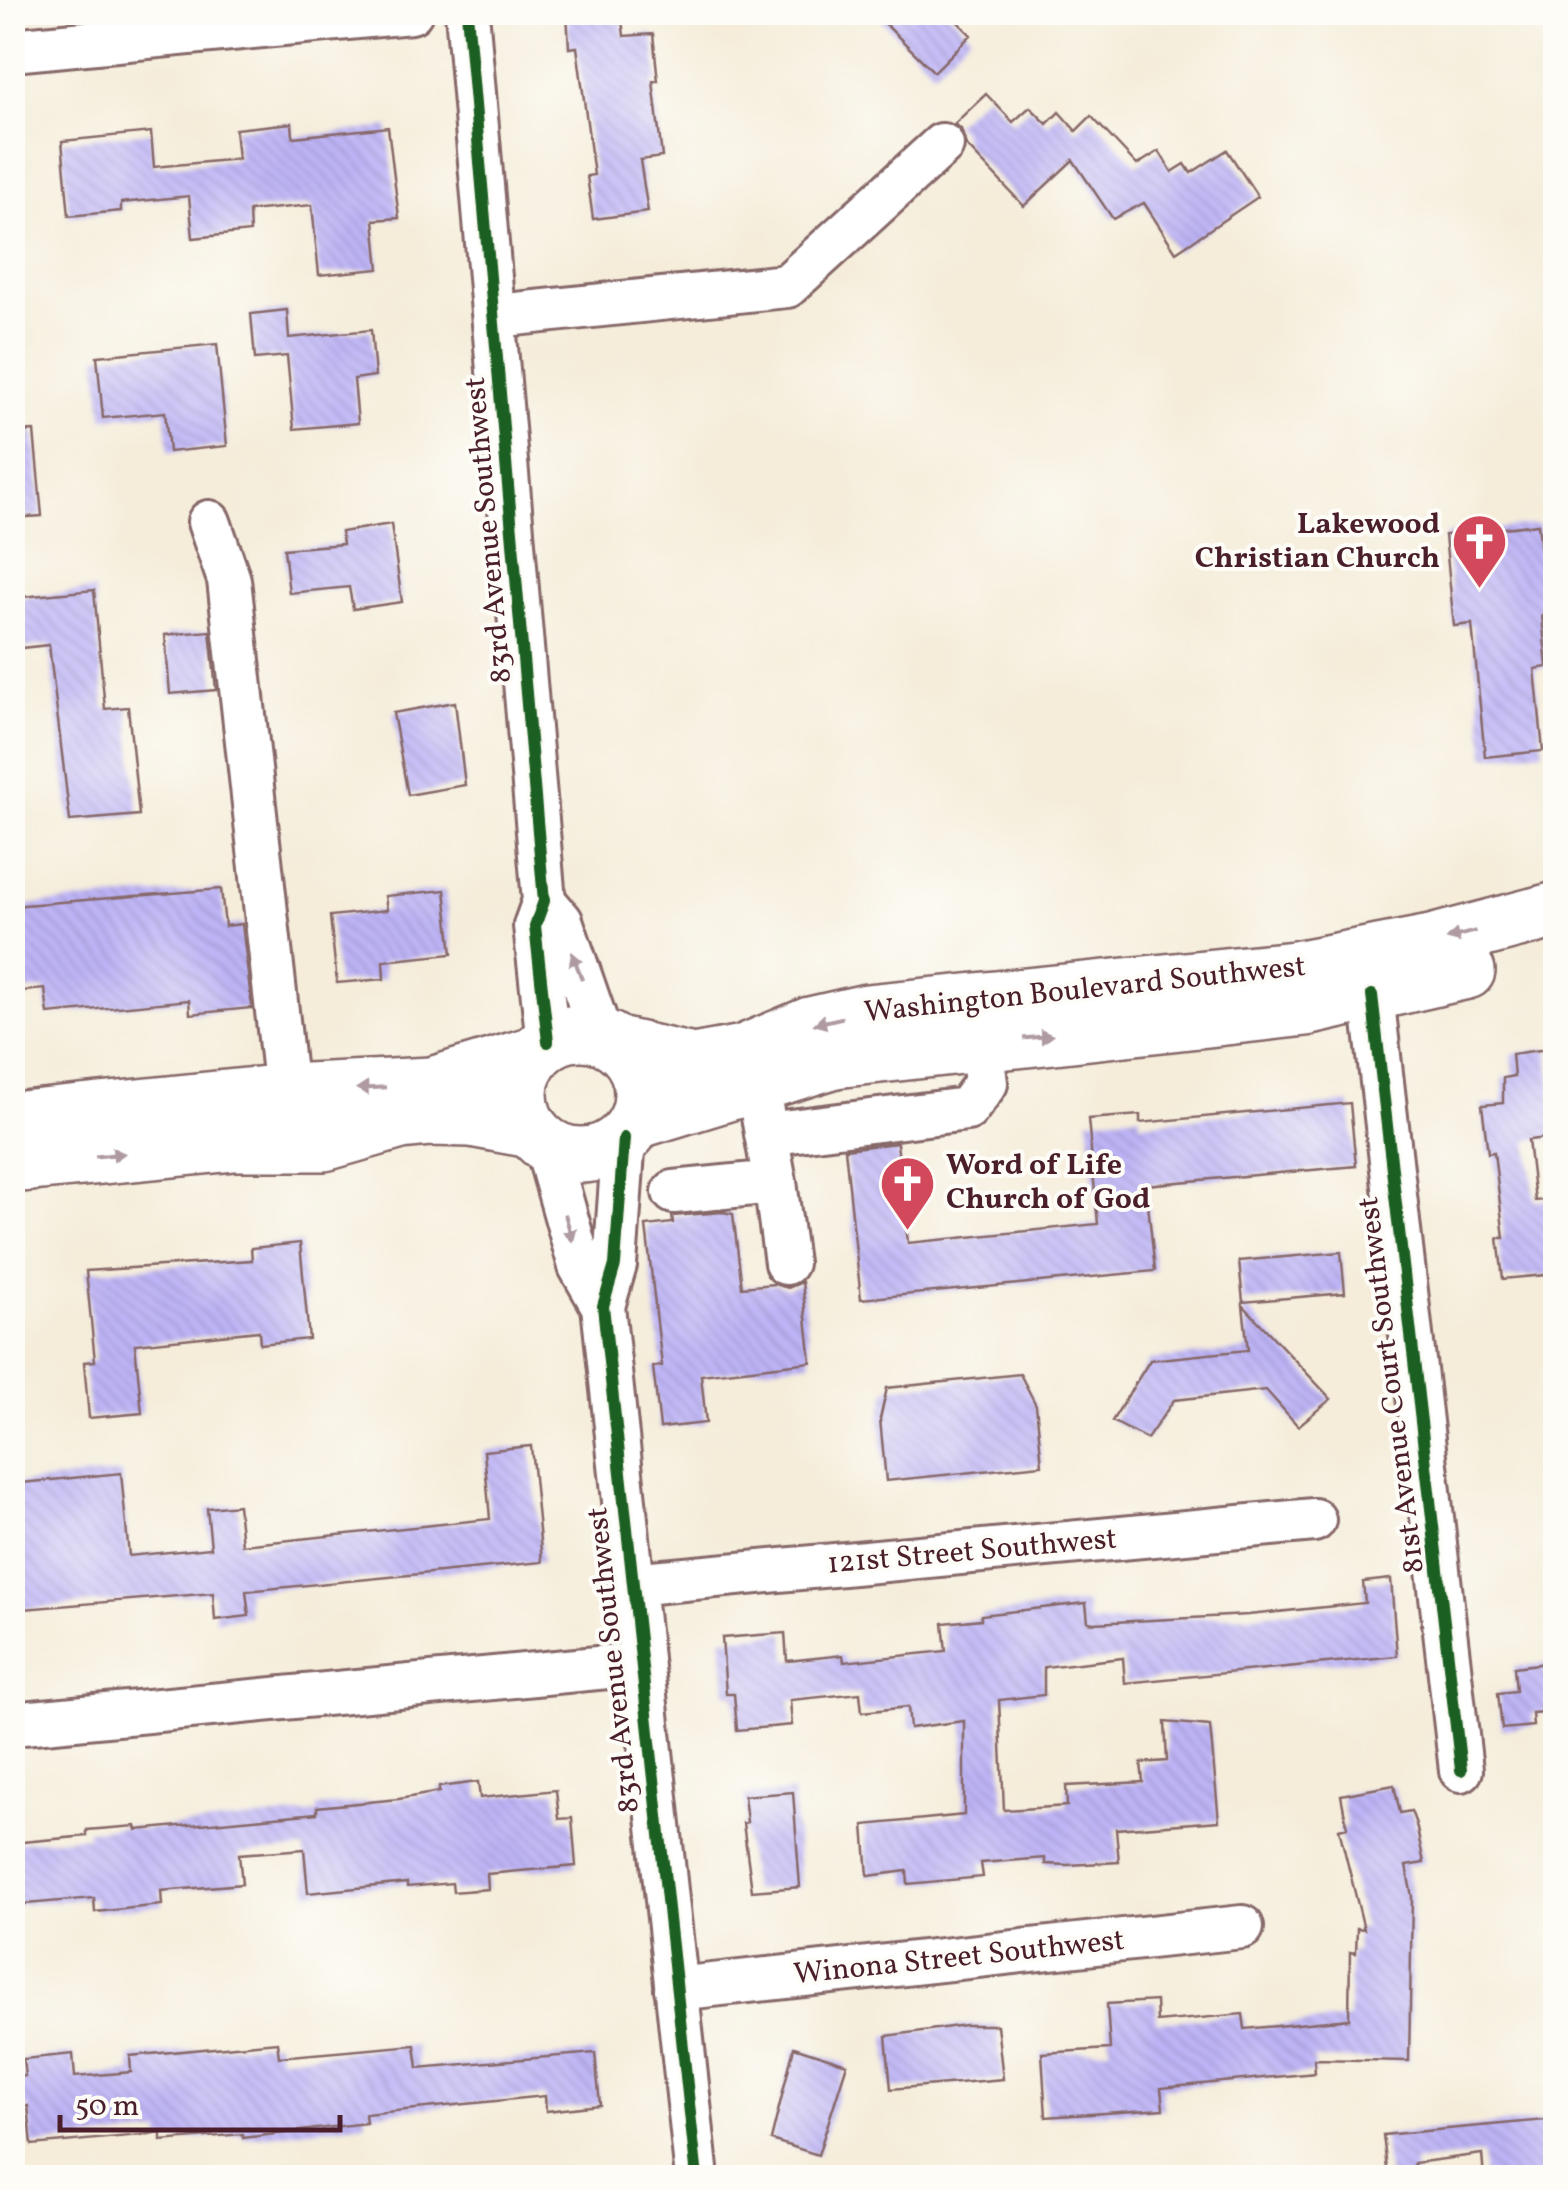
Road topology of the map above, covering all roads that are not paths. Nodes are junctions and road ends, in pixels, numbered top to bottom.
1 (412, 12) edge
2 (467, 12) edge
3 (12, 50) edge
4 (942, 145) dead end
5 (496, 316) junction
6 (210, 522) dead end
7 (544, 901) junction
8 (1556, 910) edge
9 (1556, 949) edge
10 (1372, 995) junction
11 (610, 1040) junction
12 (540, 1048) junction
13 (286, 1092) junction
14 (762, 1108) junction
15 (12, 1120) edge
16 (630, 1129) junction
17 (538, 1138) junction
18 (12, 1165) edge
19 (775, 1182) junction
20 (674, 1192) dead end
21 (786, 1264) dead end
22 (602, 1306) junction
23 (1314, 1520) dead end
24 (631, 1584) junction
25 (638, 1664) junction
26 (12, 1724) edge
27 (1460, 1770) dead end
28 (1242, 1927) dead end
29 (676, 1989) junction
30 (697, 2178) edge

1 - 3 street
2 - 5 street, 83rd Avenue Southwest
4 - 5 street
5 - 7 street, 83rd Avenue Southwest
6 - 13 street
11 -> 7 street, 83rd Avenue Southwest
7 - 12 street, 83rd Avenue Southwest
8 -> 11 main road, Washington Boulevard Southwest
9 - 10 main road, Washington Boulevard Southwest
14 -> 10 main road, Washington Boulevard Southwest
10 - 27 street, 81st Avenue Court Southwest
11 - 12 main road
11 - 16 main road
12 -> 13 main road
12 - 17 main road
13 - 15 main road
14 - 16 main road, Washington Boulevard Southwest
14 - 19 street
16 - 17 main road
16 - 22 street, 83rd Avenue Southwest
18 -> 17 main road
17 -> 22 street, 83rd Avenue Southwest
19 - 20 street
19 - 21 street
22 - 24 street, 83rd Avenue Southwest
23 - 24 street, 121st Street Southwest
24 - 25 street, 83rd Avenue Southwest
25 - 26 street
25 - 29 street, 83rd Avenue Southwest
28 - 29 street, Winona Street Southwest
29 - 30 street, 83rd Avenue Southwest

